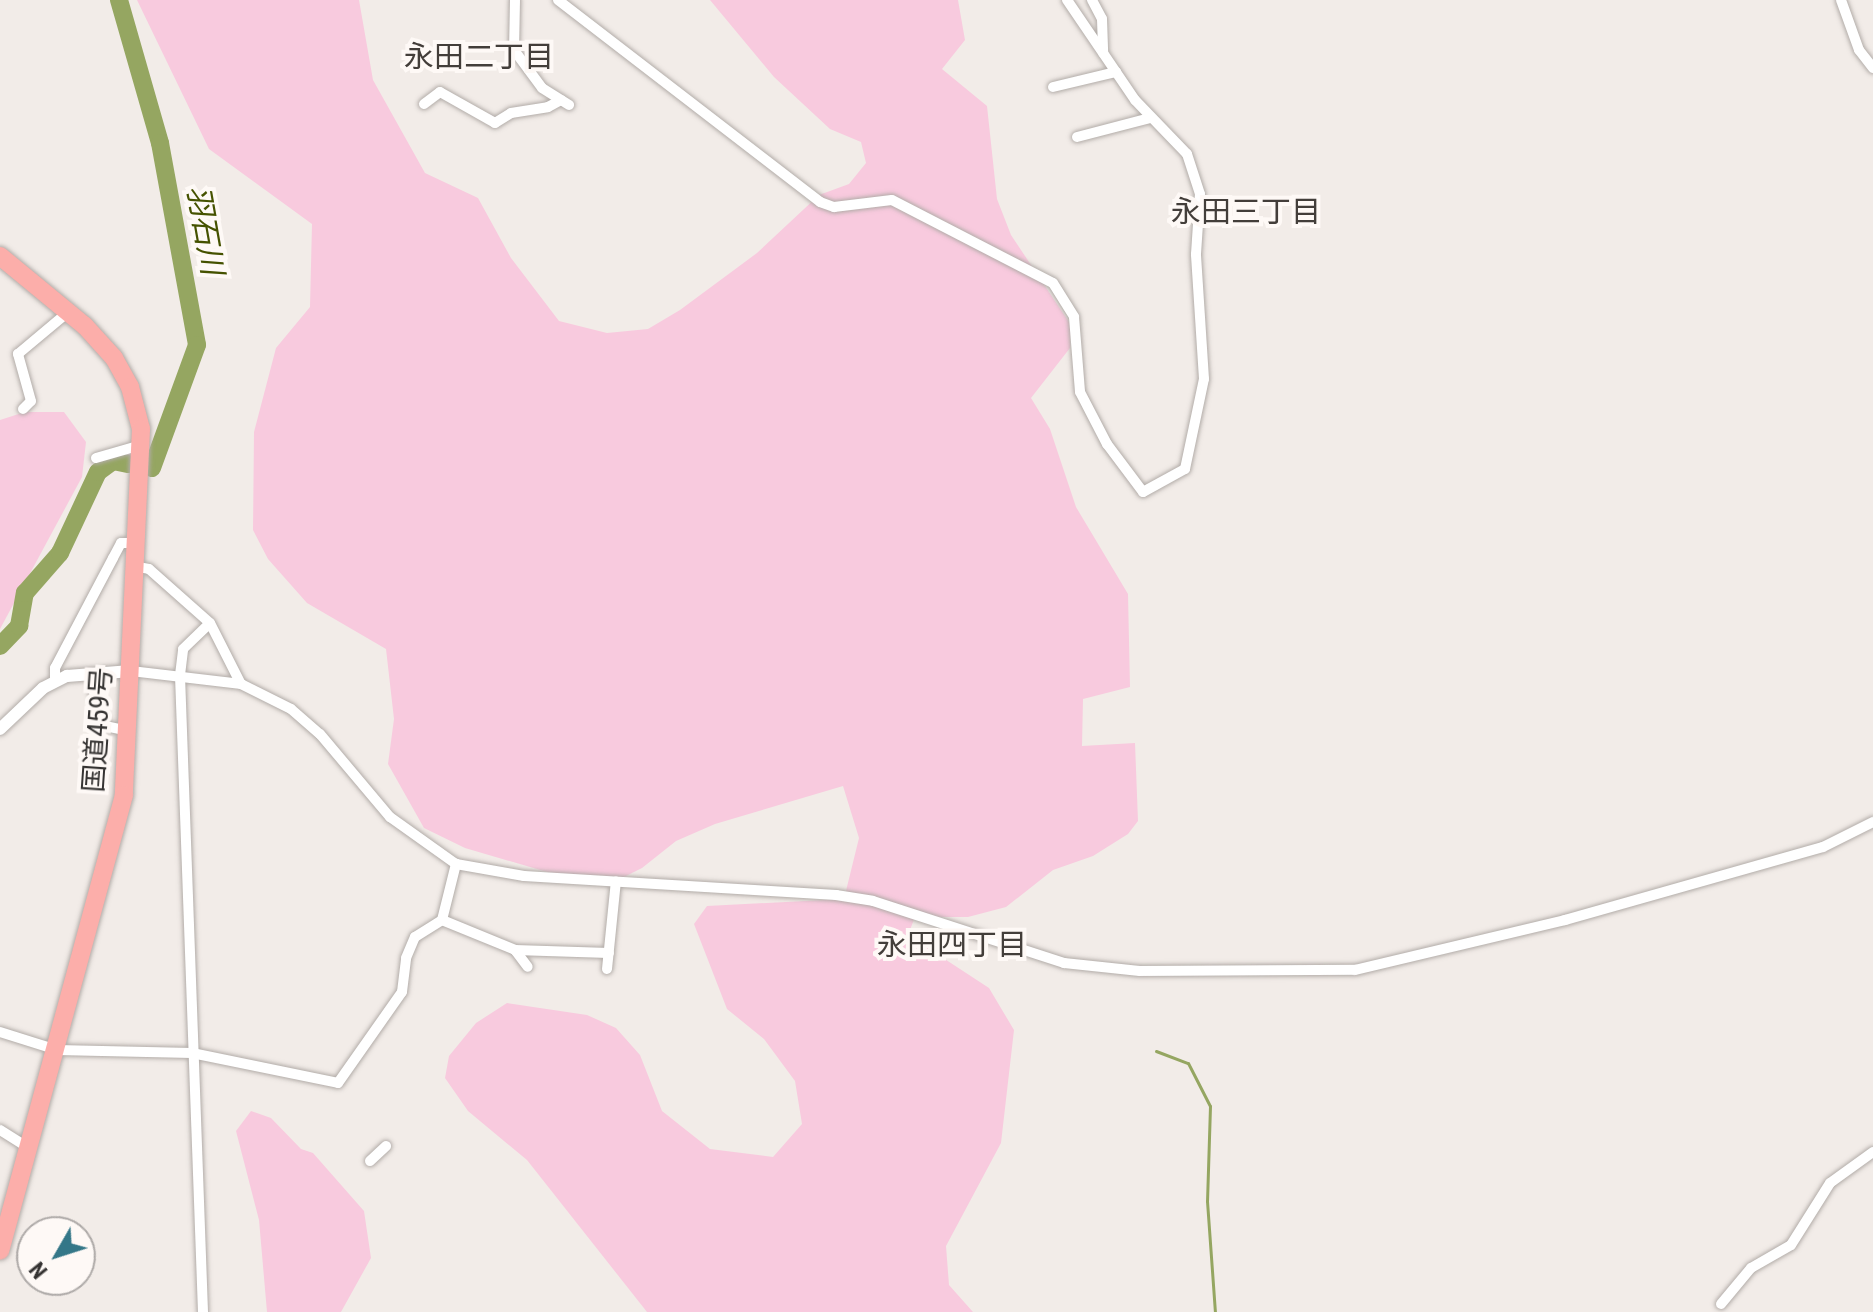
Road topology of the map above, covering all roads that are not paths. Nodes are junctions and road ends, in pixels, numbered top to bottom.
1 (515, 0) edge
2 (558, 0) edge
3 (1067, 0) edge
4 (1092, 0) edge
5 (1841, 0) edge
6 (1103, 53) junction
7 (1873, 68) edge
8 (1116, 72) junction
9 (1053, 87) dead end
10 (424, 104) dead end
11 (1150, 118) junction
12 (1077, 137) dead end
13 (0, 256) edge
14 (67, 313) junction
15 (23, 409) dead end
16 (141, 445) junction
17 (96, 458) dead end
18 (140, 543) junction
19 (138, 567) junction
20 (210, 623) junction
21 (131, 671) junction
22 (180, 675) junction
23 (55, 682) junction
24 (241, 684) junction
25 (93, 689) dead end
26 (0, 729) edge
27 (129, 731) junction
28 (1873, 822) edge
29 (456, 864) junction
30 (616, 881) junction
31 (442, 920) junction
32 (515, 950) junction
33 (609, 953) junction
34 (528, 967) dead end
35 (607, 969) dead end
36 (0, 1032) edge
37 (57, 1050) junction
38 (196, 1054) junction
39 (0, 1130) edge
40 (386, 1146) dead end
41 (29, 1148) junction
42 (1873, 1152) edge
43 (370, 1161) dead end
44 (0, 1250) edge
45 (1721, 1304) dead end
46 (203, 1312) edge

1 - 10 street
2 - 11 street
3 - 6 street
4 - 6 street
5 - 7 street
6 - 8 street
8 - 9 street
8 - 11 street
11 - 12 street
13 - 14 highway, 国道459号
14 - 15 street
14 - 16 highway, 国道459号
16 - 17 street
16 - 18 highway, 国道459号
18 - 19 highway, 国道459号
18 - 23 street
19 - 20 street
19 - 21 highway, 国道459号
20 - 22 street
20 - 24 street
21 - 22 street
21 - 23 street
21 - 27 highway, 国道459号
22 - 24 street
22 - 38 street
23 - 26 street
24 - 29 street
25 - 27 street
27 - 37 highway, 国道459号
28 - 30 street
29 - 30 street
29 - 31 street
30 - 33 street
31 - 32 street
31 - 38 street
32 - 33 street
32 - 34 street
33 - 35 street
36 - 37 street
37 - 38 street
37 - 41 highway, 国道459号
38 - 46 street
39 - 41 street
40 - 43 street
41 - 44 highway, 国道459号
42 - 45 street

